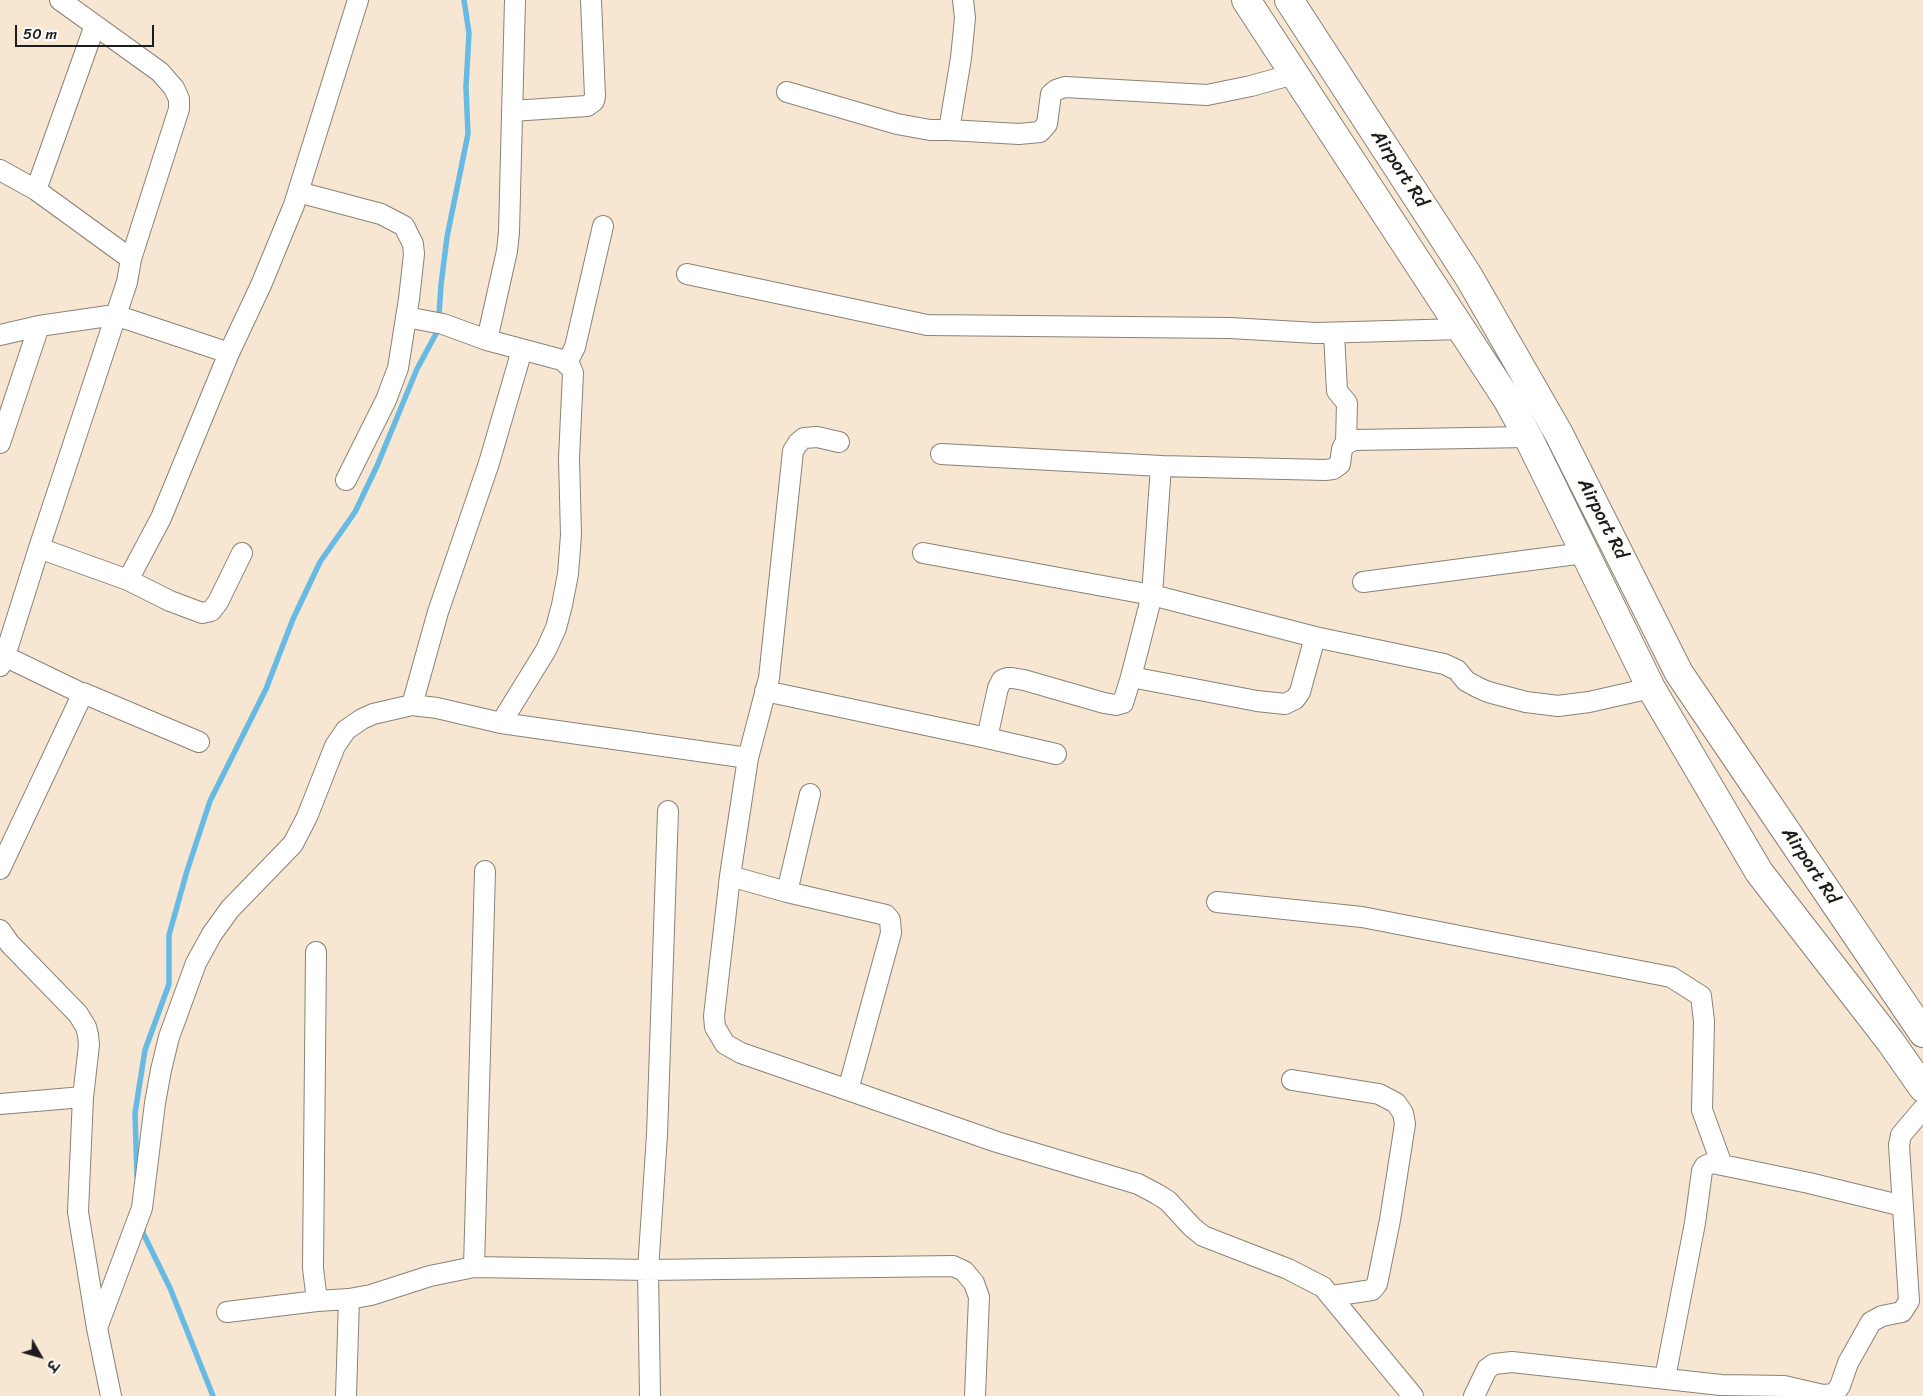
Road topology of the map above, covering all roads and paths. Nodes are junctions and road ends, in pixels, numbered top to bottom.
1 (60, 0) edge
2 (358, 0) edge
3 (515, 0) edge
4 (591, 0) edge
5 (963, 0) edge
6 (1246, 0) edge
7 (1289, 0) edge
8 (95, 25) junction
9 (1294, 74) junction
10 (787, 92) dead end
11 (512, 111) junction
12 (949, 130) junction
13 (0, 170) edge
14 (36, 190) junction
15 (298, 192) junction
16 (603, 226) dead end
17 (131, 259) junction
18 (687, 274) dead end
19 (115, 315) junction
20 (410, 318) junction
21 (39, 326) junction
22 (1462, 329) junction
23 (1334, 333) junction
24 (0, 335) edge
25 (488, 340) junction
26 (522, 350) junction
27 (229, 353) junction
28 (567, 363) junction
29 (1528, 437) junction
30 (840, 442) dead end
31 (0, 443) edge
32 (1346, 443) junction
33 (942, 454) dead end
34 (1161, 466) junction
35 (346, 480) dead end
36 (39, 548) junction
37 (242, 553) dead end
38 (923, 553) dead end
39 (1584, 553) junction
40 (128, 580) junction
41 (1363, 582) dead end
42 (1152, 595) junction
43 (1315, 637) junction
44 (2, 659) edge
45 (1131, 677) junction
46 (1651, 688) junction
47 (765, 692) junction
48 (83, 694) junction
49 (412, 705) junction
50 (501, 723) junction
51 (987, 738) junction
52 (199, 742) dead end
53 (1056, 754) dead end
54 (748, 758) junction
55 (810, 794) dead end
56 (668, 811) dead end
57 (0, 869) edge
58 (485, 871) dead end
59 (730, 876) junction
60 (786, 892) junction
61 (1217, 902) dead end
62 (0, 930) edge
63 (316, 952) dead end
64 (1923, 1033) edge
65 (1292, 1080) dead end
66 (1923, 1088) edge
67 (848, 1090) junction
68 (83, 1096) junction
69 (0, 1104) edge
70 (1923, 1109) edge
71 (1722, 1164) junction
72 (1903, 1206) junction
73 (474, 1267) junction
74 (648, 1270) junction
75 (1332, 1296) junction
76 (349, 1299) junction
77 (317, 1301) junction
78 (227, 1312) dead end
79 (97, 1328) junction
80 (1665, 1378) junction
81 (111, 1396) edge
82 (346, 1396) edge
83 (650, 1396) edge
84 (975, 1396) edge
85 (1413, 1396) edge
86 (1474, 1396) edge
87 (1823, 1396) edge

1 - 8 street
2 - 15 street
3 - 11 street
4 - 11 street
5 - 12 street
6 - 9 main road
7 - 64 main road, Airport Rd
8 - 14 street
8 - 17 street
9 - 12 street
9 - 22 main road
10 - 12 street
11 - 25 street
13 - 14 street
14 - 17 street
15 - 20 street
15 - 27 street
16 - 28 street
17 - 19 street
18 - 23 street
19 - 21 street
19 - 27 street
19 - 36 street
20 - 25 street
20 - 35 street
21 - 24 street
21 - 31 street
22 - 23 street
22 - 29 main road
23 - 32 street
25 - 26 street
26 - 28 street
26 - 49 street
27 - 40 street
28 - 50 street
29 - 32 street
29 - 39 main road
30 - 47 street
32 - 34 street
33 - 34 street
34 - 42 street
36 - 40 street
36 - 44 street
37 - 40 street
38 - 42 street
39 - 41 street
39 - 46 main road
42 - 43 street
42 - 45 street
43 - 45 street
43 - 46 street
44 - 48 street
45 - 51 street
46 - 66 main road
47 - 51 street
47 - 54 street
48 - 52 street
48 - 57 street
49 - 50 street
49 - 79 street
50 - 54 street
51 - 53 street
54 - 59 street
55 - 60 street
56 - 74 street
58 - 73 street
59 - 60 street
59 - 67 street
60 - 67 street
61 - 71 street
62 - 68 street
63 - 77 street
65 - 75 street
67 - 75 street
68 - 69 street
68 - 79 street
70 - 72 street
71 - 72 street
71 - 80 street
72 - 87 street
73 - 74 street
73 - 76 street
74 - 83 street
74 - 84 street
75 - 85 street
76 - 77 street
76 - 82 street
77 - 78 street
79 - 81 street
80 - 86 street
80 - 87 street

